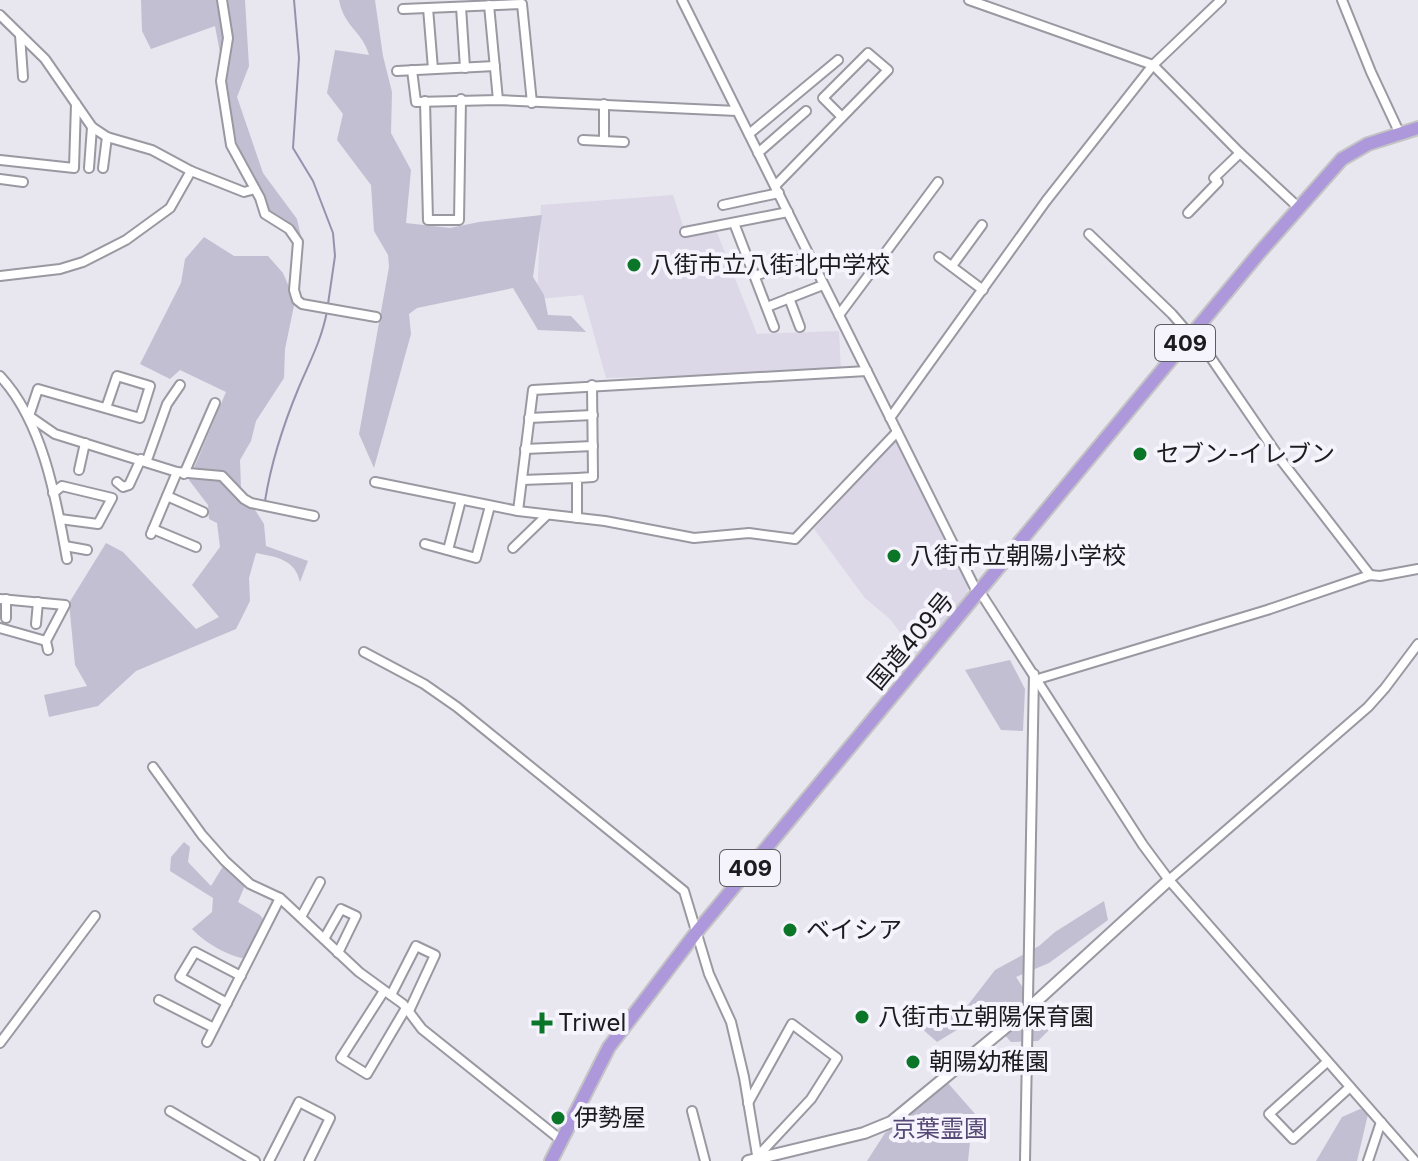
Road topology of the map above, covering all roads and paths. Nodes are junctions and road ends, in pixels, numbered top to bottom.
1 (222, 0) edge
2 (682, 0) edge
3 (969, 0) edge
4 (1221, 0) edge
5 (1342, 0) edge
6 (489, 5) junction
7 (461, 7) junction
8 (428, 8) junction
9 (403, 9) dead end
10 (0, 15) edge
11 (20, 35) junction
12 (838, 60) dead end
13 (1153, 65) junction
14 (495, 66) junction
15 (465, 68) junction
16 (433, 69) junction
17 (412, 70) junction
18 (397, 71) dead end
19 (23, 77) dead end
20 (461, 99) junction
21 (498, 100) junction
22 (425, 101) junction
23 (532, 103) junction
24 (76, 104) junction
25 (604, 104) junction
26 (737, 111) junction
27 (806, 111) dead end
28 (842, 117) junction
29 (92, 127) junction
30 (1418, 128) edge
31 (749, 134) junction
32 (1400, 134) junction
33 (107, 137) junction
34 (583, 140) dead end
35 (604, 141) junction
36 (624, 142) dead end
37 (758, 153) junction
38 (1240, 153) junction
39 (0, 160) edge
40 (89, 168) dead end
41 (103, 168) dead end
42 (191, 171) junction
43 (0, 179) edge
44 (23, 182) dead end
45 (938, 182) dead end
46 (255, 189) junction
47 (777, 190) junction
48 (723, 205) dead end
49 (1298, 207) junction
50 (788, 212) junction
51 (1188, 213) dead end
52 (734, 223) junction
53 (982, 225) dead end
54 (685, 232) dead end
55 (1089, 234) dead end
56 (809, 256) junction
57 (939, 257) dead end
58 (952, 266) junction
59 (0, 276) edge
60 (755, 276) junction
61 (823, 285) junction
62 (983, 290) junction
63 (789, 298) junction
64 (767, 307) junction
65 (839, 315) junction
66 (376, 317) dead end
67 (774, 327) dead end
68 (800, 327) dead end
69 (1192, 335) junction
70 (867, 371) junction
71 (0, 376) edge
72 (180, 385) dead end
73 (592, 385) junction
74 (215, 403) dead end
75 (106, 408) junction
76 (593, 415) junction
77 (29, 416) junction
78 (529, 418) junction
79 (890, 418) junction
80 (897, 432) junction
81 (85, 443) junction
82 (593, 446) junction
83 (525, 449) junction
84 (144, 460) junction
85 (79, 470) dead end
86 (181, 473) junction
87 (577, 478) junction
88 (522, 480) junction
89 (117, 482) dead end
90 (375, 482) dead end
91 (53, 493) junction
92 (167, 496) junction
93 (461, 500) junction
94 (490, 506) junction
95 (518, 511) junction
96 (203, 512) dead end
97 (547, 515) junction
98 (314, 516) dead end
99 (577, 518) junction
100 (60, 519) junction
101 (425, 544) dead end
102 (65, 546) junction
103 (196, 547) dead end
104 (513, 548) dead end
105 (87, 550) dead end
106 (448, 550) junction
107 (67, 559) dead end
108 (1418, 569) edge
109 (1370, 575) junction
110 (979, 593) junction
111 (3, 599) edge
112 (38, 602) junction
113 (6, 618) dead end
114 (36, 624) dead end
115 (0, 628) edge
116 (1418, 644) edge
117 (364, 652) dead end
118 (1036, 676) junction
119 (153, 767) dead end
120 (1169, 880) junction
121 (320, 882) dead end
122 (280, 898) junction
123 (95, 916) dead end
124 (301, 917) junction
125 (695, 934) junction
126 (324, 939) junction
127 (338, 953) junction
128 (241, 976) junction
129 (388, 993) junction
130 (159, 1000) dead end
131 (227, 1003) junction
132 (1028, 1009) junction
133 (407, 1010) junction
134 (214, 1028) junction
135 (207, 1042) dead end
136 (0, 1043) edge
137 (1327, 1062) junction
138 (1350, 1087) junction
139 (748, 1103) junction
140 (170, 1111) dead end
141 (692, 1111) dead end
142 (1381, 1122) junction
143 (561, 1140) junction
144 (251, 1159) edge
145 (754, 1160) edge
146 (233, 1161) edge
147 (269, 1161) edge
148 (309, 1161) edge
149 (551, 1161) edge
150 (705, 1161) edge
151 (1025, 1161) edge
152 (1368, 1161) edge
153 (1415, 1161) edge

1 - 46 street
2 - 26 street
3 - 13 street
4 - 13 street
5 - 32 street
6 - 7 street
6 - 14 street
6 - 23 street
7 - 8 street
7 - 15 street
8 - 9 street
8 - 16 street
10 - 11 street
11 - 19 street
11 - 24 street
12 - 31 street
13 - 38 street
13 - 62 street
14 - 15 street
14 - 21 street
15 - 16 street
16 - 17 street
17 - 18 street
17 - 22 street
20 - 21 street
20 - 22 street
20 - 22 street
21 - 23 street
23 - 25 street
24 - 29 street
24 - 39 street
25 - 26 street
25 - 35 street
26 - 31 street
27 - 37 street
28 - 28 street
28 - 47 street
29 - 33 street
29 - 40 street
30 - 32 highway, 国道409号 / 409
31 - 37 street
32 - 49 highway, 国道409号 / 409
33 - 41 street
33 - 42 street
34 - 35 street
35 - 36 street
37 - 47 street
38 - 49 street
38 - 51 street
42 - 46 street
42 - 59 street
43 - 44 street
45 - 65 street
46 - 66 street
47 - 48 street
47 - 50 street
49 - 69 highway, 国道409号 / 409
50 - 52 street
50 - 56 street
52 - 54 street
52 - 60 street
53 - 58 street
55 - 69 street
56 - 60 street
56 - 61 street
57 - 58 street
58 - 62 street
60 - 64 street
61 - 63 street
61 - 65 street
62 - 79 street
63 - 64 street
63 - 68 street
64 - 67 street
65 - 70 street
69 - 109 street
69 - 110 highway, 国道409号 / 409
70 - 73 street
70 - 79 street
71 - 77 street
72 - 84 street
73 - 76 street
73 - 78 street
74 - 86 street
75 - 75 street
75 - 77 street
76 - 78 street
76 - 82 street
77 - 81 street
77 - 91 street
78 - 83 street
79 - 80 street
80 - 99 street
80 - 110 street
81 - 84 street
81 - 85 street
82 - 83 street
82 - 87 street
83 - 88 street
84 - 86 street
84 - 89 street
86 - 92 street
86 - 98 street
87 - 88 street
87 - 99 street
88 - 95 street
90 - 93 street
91 - 100 street
91 - 100 street
92 - 96 street
92 - 103 street
93 - 94 street
93 - 106 street
94 - 95 street
94 - 106 street
95 - 97 street
97 - 99 street
97 - 104 street
100 - 102 street
101 - 106 street
102 - 105 street
102 - 107 street
108 - 109 street
109 - 118 street
110 - 118 street
110 - 125 highway, 国道409号 / 409
111 - 112 street
111 - 113 street
112 - 114 street
112 - 115 street
116 - 120 street
117 - 125 street
118 - 120 street
118 - 132 street
119 - 122 street
120 - 132 street
120 - 137 street
121 - 124 street
122 - 124 street
122 - 128 street
123 - 136 street
124 - 126 street
125 - 139 street
125 - 143 highway, 国道409号 / 409
126 - 127 street
126 - 127 street
127 - 129 street
128 - 131 street
128 - 131 street
129 - 133 street
129 - 133 street
129 - 133 street
130 - 134 street
131 - 134 street
132 - 145 street
132 - 151 street
133 - 143 street
134 - 135 street
137 - 138 street
137 - 138 street
138 - 142 street
139 - 145 street
139 - 145 street
140 - 144 street
141 - 150 street
142 - 152 street
142 - 153 street
143 - 149 highway, 国道409号 / 409
144 - 146 street
147 - 148 street

